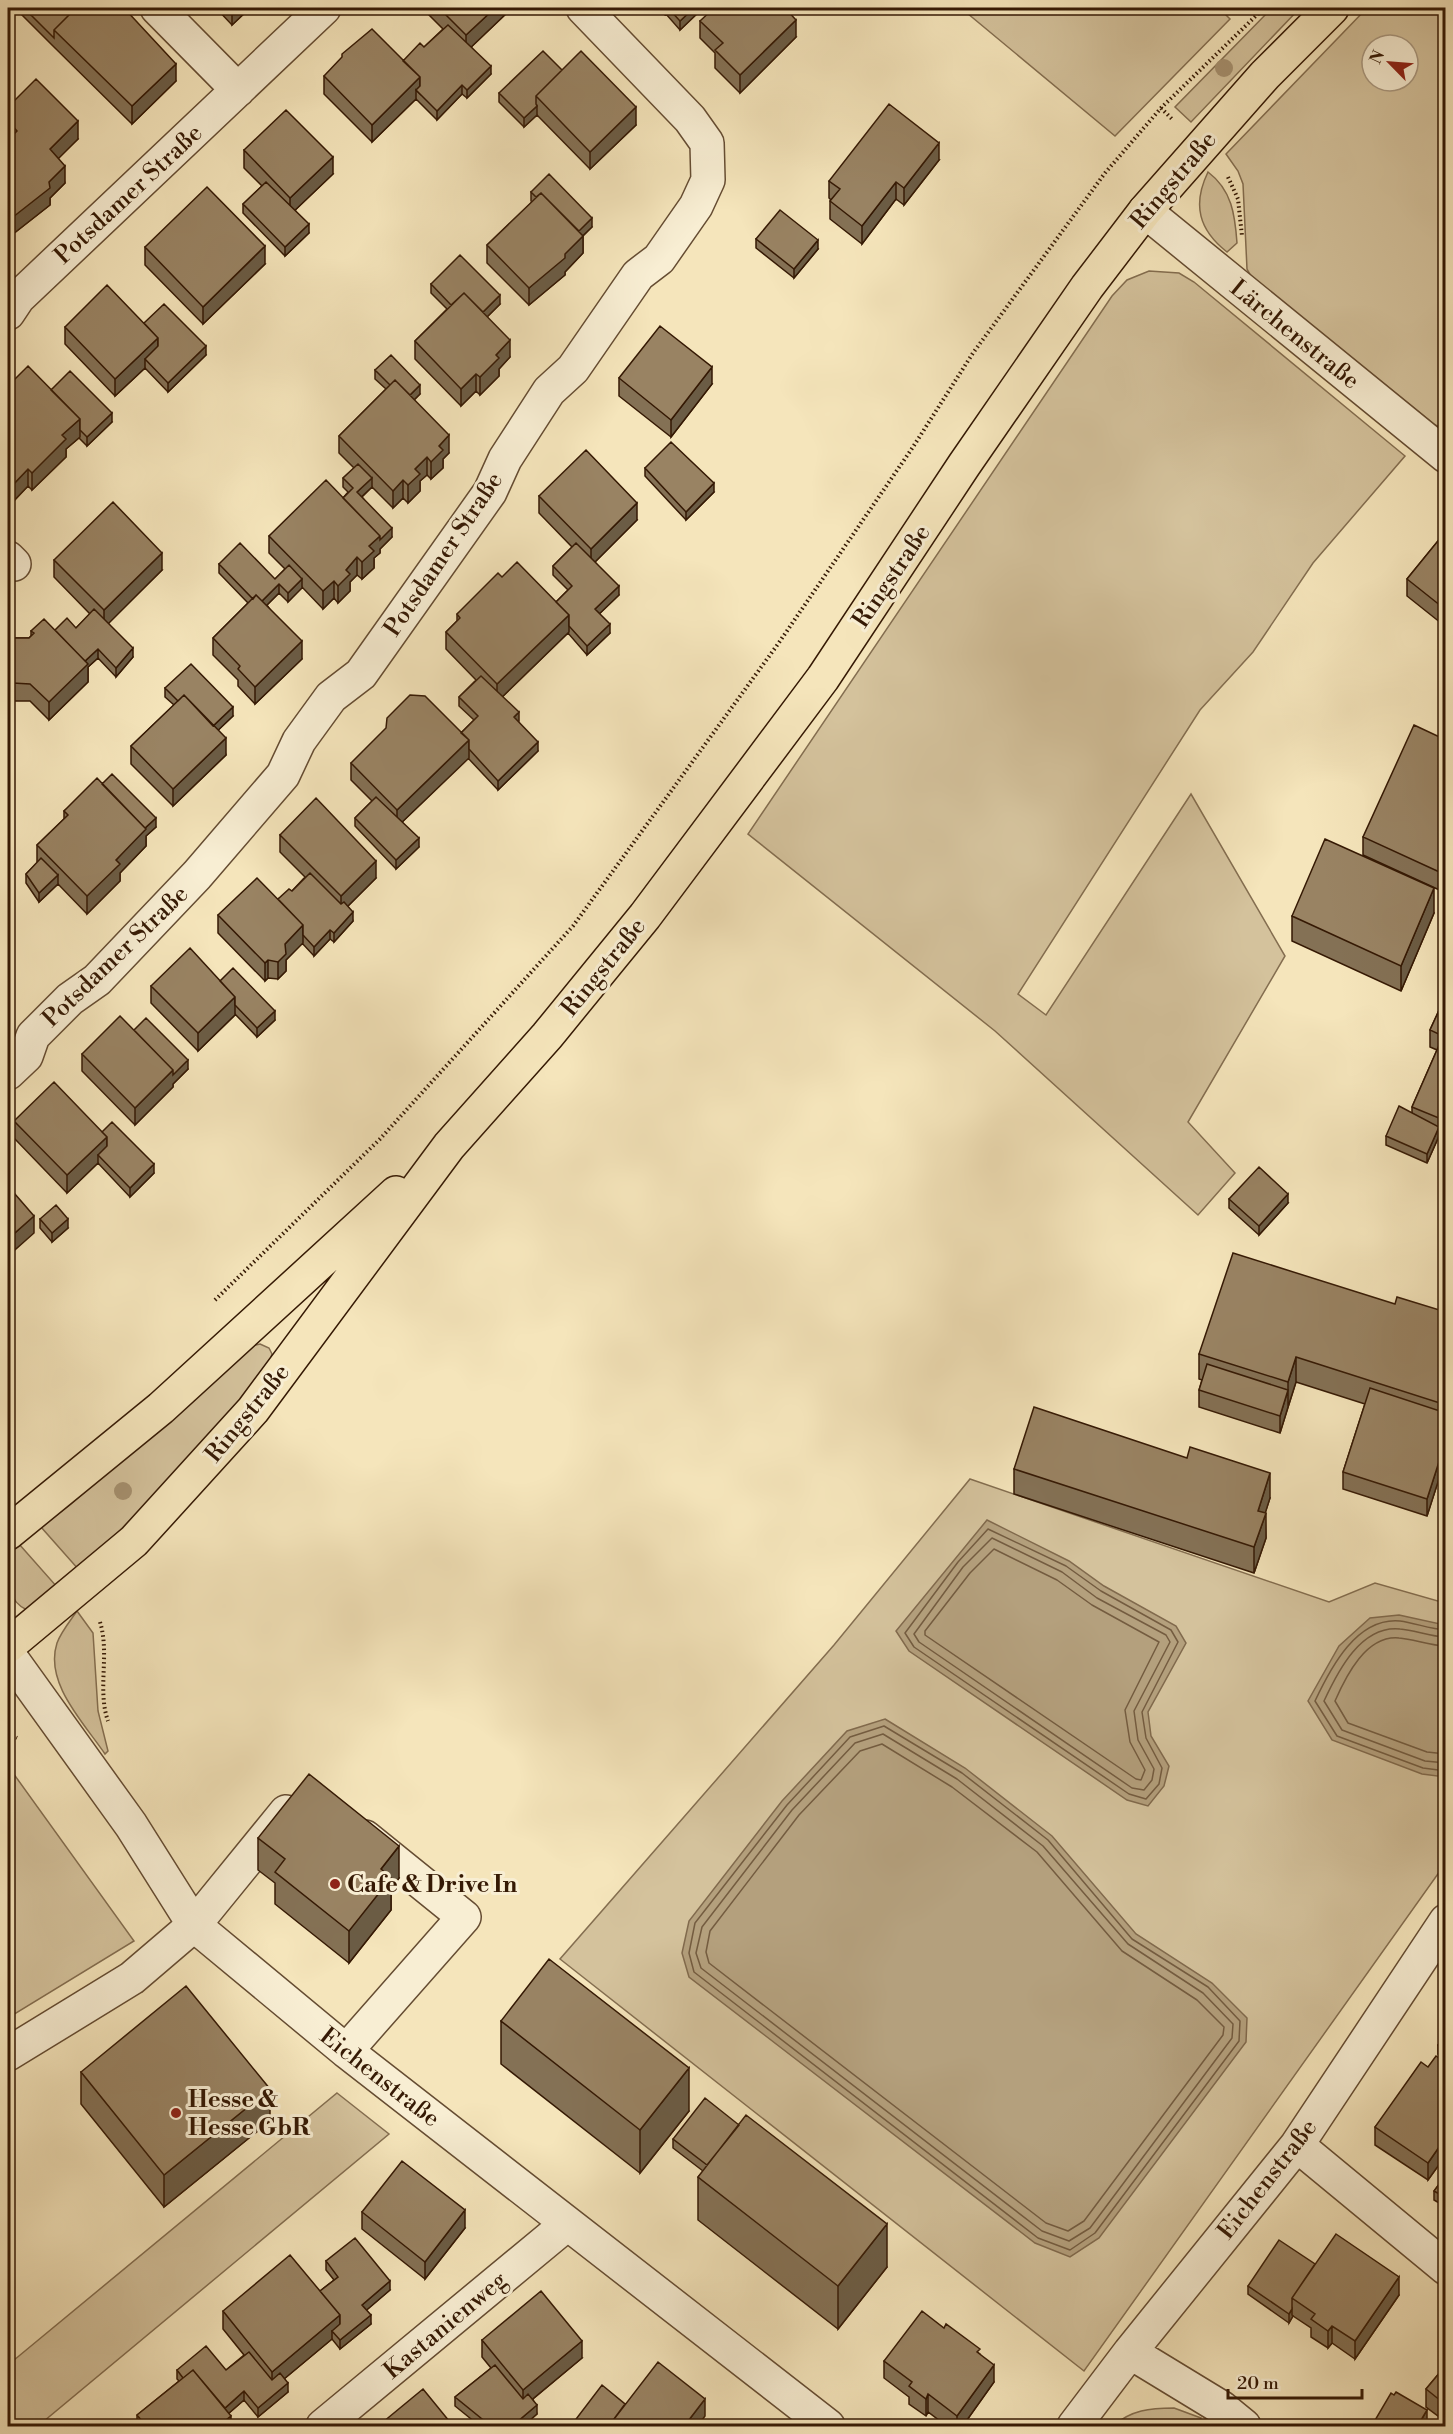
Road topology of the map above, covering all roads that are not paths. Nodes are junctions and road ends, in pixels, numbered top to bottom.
1 (157, 8) edge
2 (324, 8) edge
3 (582, 8) edge
4 (1332, 8) edge
5 (238, 90) junction
6 (1144, 212) junction
7 (11, 300) edge
8 (1446, 456) edge
9 (8, 1073) edge
10 (449, 1146) junction
11 (8, 1533) edge
12 (8, 1646) edge
13 (8, 1654) edge
14 (305, 1789) edge
15 (341, 1818) edge
16 (1446, 1921) edge
17 (194, 1925) junction
18 (346, 2051) junction
19 (8, 2054) edge
20 (1297, 2145) junction
21 (567, 2224) junction
22 (1446, 2268) edge
23 (1130, 2352) junction
24 (323, 2427) edge
25 (828, 2427) edge
26 (1074, 2427) edge
27 (1244, 2427) edge

1 - 5 street
2 - 5 street, Potsdamer Straße
3 - 9 street, Potsdamer Straße
4 - 6 main road, Ringstraße
5 - 7 street, Potsdamer Straße
6 - 8 street, Lärchenstraße
6 - 10 main road, Ringstraße
10 - 11 main road, Ringstraße
10 - 12 main road, Ringstraße
13 - 17 street, Eichenstraße
14 - 17 street
15 - 18 street
16 - 20 street, Eichenstraße
17 - 18 street, Eichenstraße
17 - 19 street
18 - 21 street, Eichenstraße
20 - 22 street
20 - 23 street, Eichenstraße
21 - 24 street, Kastanienweg
21 - 25 street, Eichenstraße
23 - 26 street, Eichenstraße
23 - 27 street

